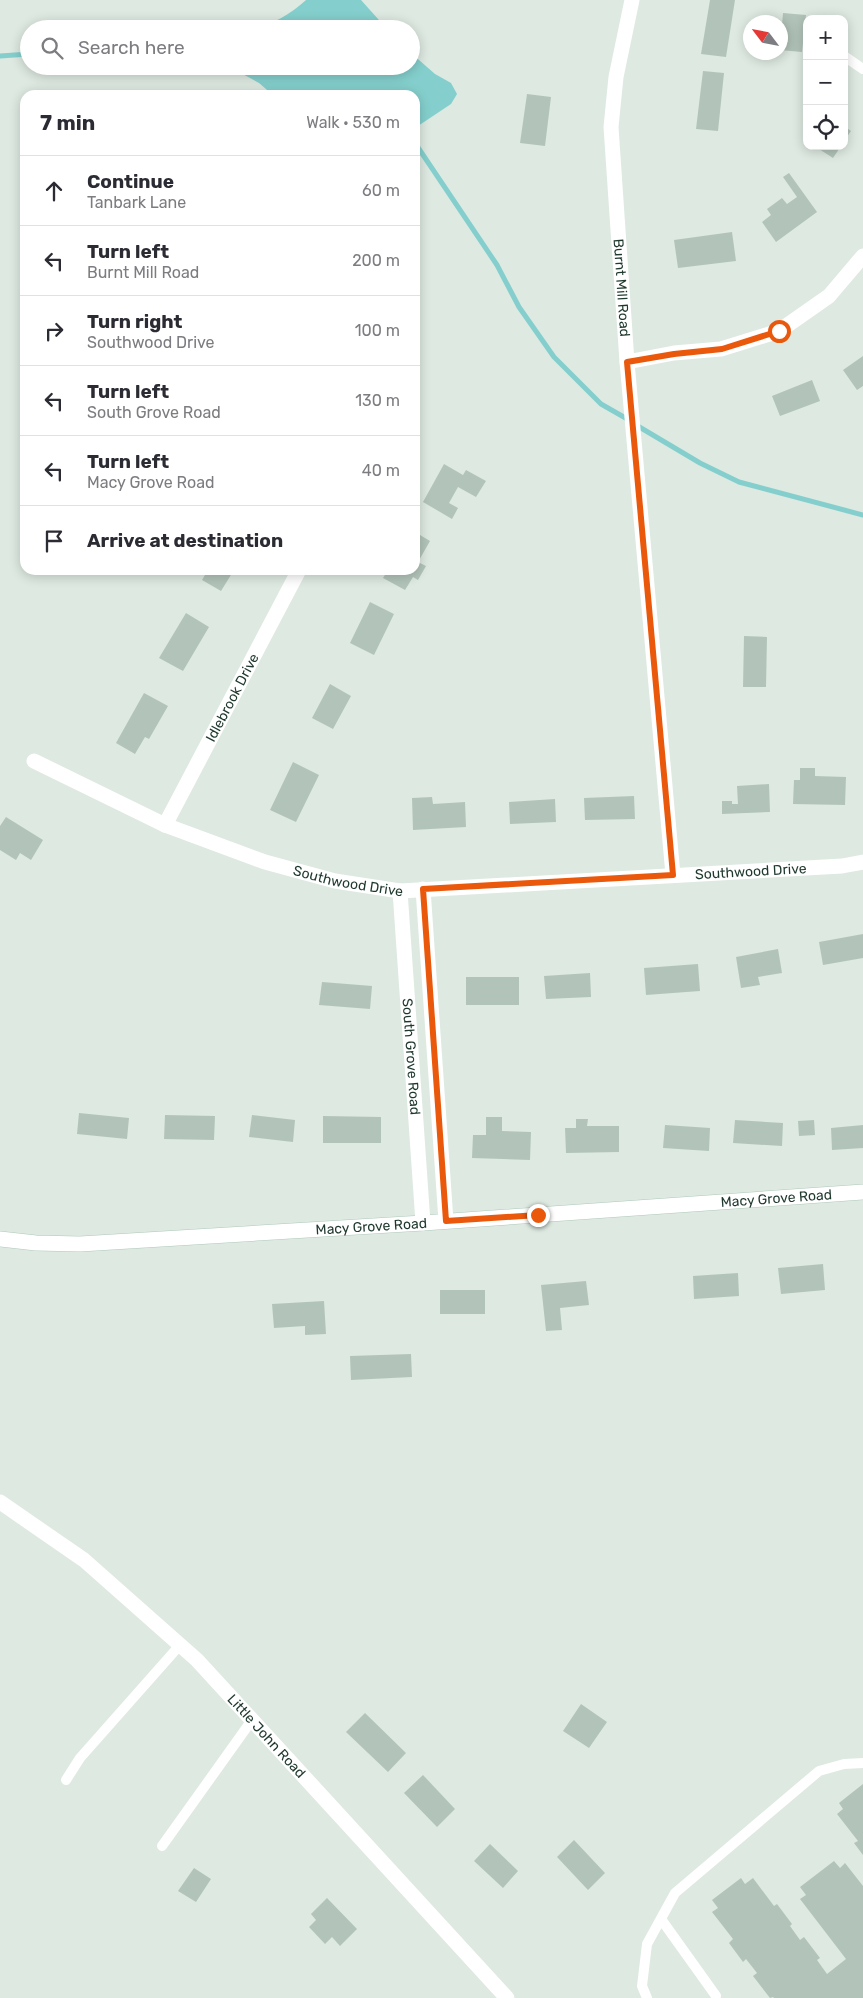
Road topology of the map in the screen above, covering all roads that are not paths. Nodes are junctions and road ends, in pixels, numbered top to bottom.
1 (632, 0) edge
2 (848, 59) edge
3 (863, 69) edge
4 (863, 256) edge
5 (627, 362) junction
6 (296, 575) edge
7 (34, 761) dead end
8 (165, 825) junction
9 (863, 862) edge
10 (673, 875) junction
11 (423, 889) junction
12 (400, 891) junction
13 (863, 1192) edge
14 (446, 1221) junction
15 (423, 1223) junction
16 (0, 1239) edge
17 (0, 1502) edge
18 (180, 1645) junction
19 (252, 1720) junction
20 (863, 1762) edge
21 (66, 1780) dead end
22 (162, 1846) dead end
23 (661, 1919) junction
24 (716, 1996) dead end
25 (507, 1998) edge
26 (647, 1998) edge

1 - 5 street, Burnt Mill Road
2 - 3 lane
4 - 5 street
5 - 10 street, Burnt Mill Road
6 - 8 street, Idlebrook Drive
7 - 8 street, Southwood Drive
8 - 12 street, Southwood Drive
9 - 10 street, Southwood Drive
10 - 11 street, Southwood Drive
11 - 12 street, Southwood Drive
11 - 14 street, South Grove Road
12 - 15 street, South Grove Road
13 - 14 street, Macy Grove Road
14 - 15 street, Macy Grove Road
15 - 16 street, Macy Grove Road
17 - 18 street, Little John Road
18 - 19 street, Little John Road
18 - 21 lane
19 - 22 lane
19 - 25 street, Little John Road
20 - 23 lane
23 - 24 lane
23 - 26 lane

